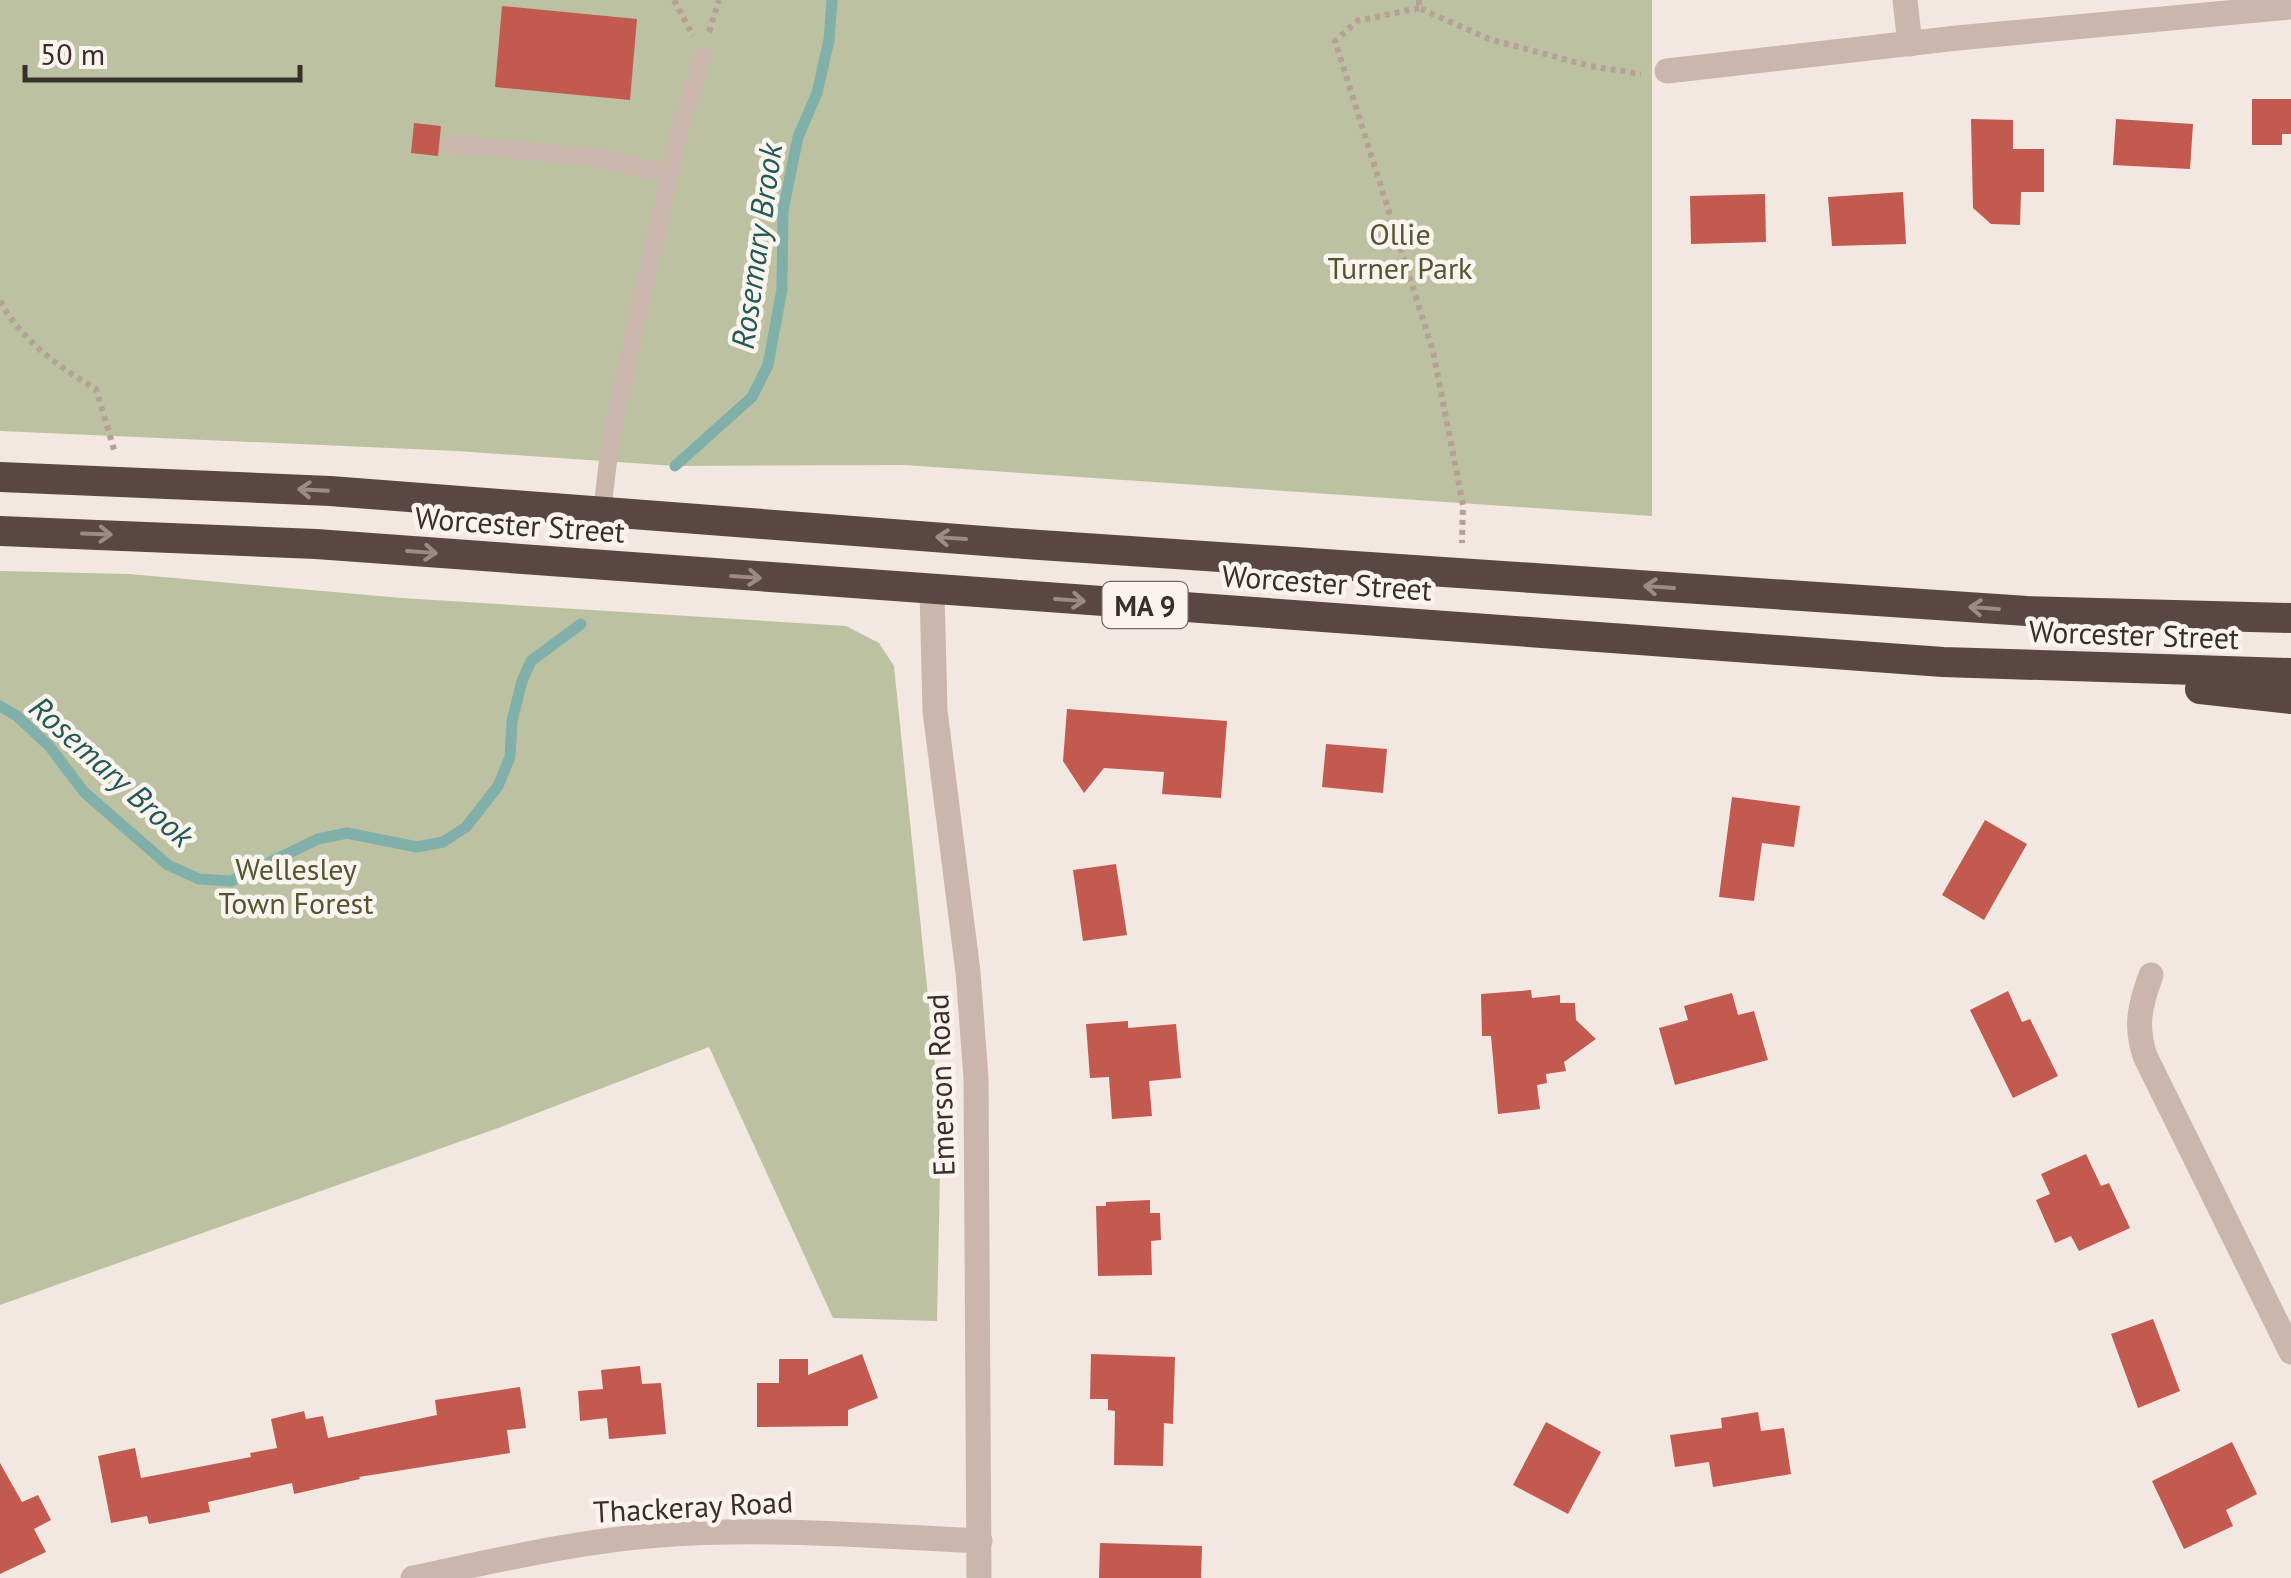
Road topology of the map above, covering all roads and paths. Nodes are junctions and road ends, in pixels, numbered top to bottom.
1 (674, 0) edge
2 (1905, 0) edge
3 (1419, 4) edge
4 (2291, 7) edge
5 (1910, 44) junction
6 (702, 55) joint
7 (1667, 71) joint
8 (450, 144) dead end
9 (669, 174) junction
10 (0, 301) edge
11 (0, 477) edge
12 (122, 482) junction
13 (602, 512) junction
14 (0, 531) edge
15 (1460, 573) junction
16 (932, 591) junction
17 (2291, 618) edge
18 (1943, 662) junction
19 (2291, 673) edge
20 (2291, 699) edge
21 (2151, 974) dead end
22 (2291, 1352) edge
23 (980, 1541) junction
24 (413, 1578) edge
25 (979, 1578) edge

1 - 6 path
2 - 5 street
3 - 7 path
3 - 15 path
4 - 5 street
5 - 7 street
6 - 9 lane
8 - 9 lane
9 - 13 lane
10 - 12 path
11 - 12 highway, Worcester Street / MA 9
13 -> 12 highway, Worcester Street / MA 9
15 -> 13 highway, Worcester Street / MA 9
14 -> 16 highway, Worcester Street / MA 9
17 -> 15 highway, Worcester Street / MA 9
16 -> 18 highway, Worcester Street / MA 9
16 - 23 street, Emerson Road
18 - 19 highway, Worcester Street / MA 9
18 - 20 highway
21 - 22 street
23 - 24 street, Thackeray Road
23 - 25 street, Emerson Road

